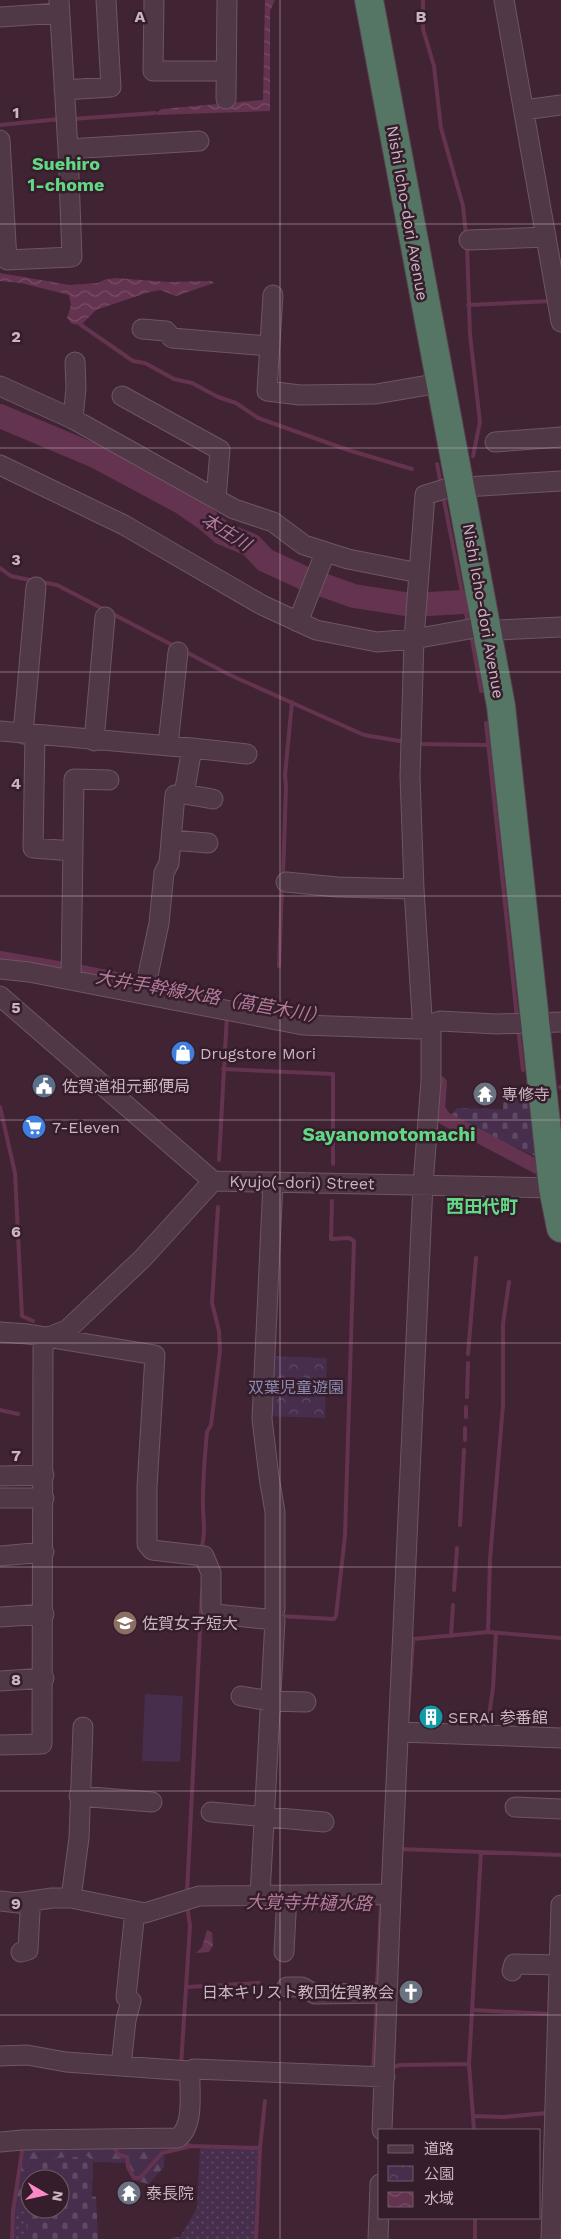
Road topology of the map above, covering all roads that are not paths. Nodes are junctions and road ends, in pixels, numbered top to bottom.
1 (106, 0) edge
2 (154, 0) edge
3 (227, 0) edge
4 (369, 0) edge
5 (504, 0) edge
6 (59, 7) edge
7 (0, 16) edge
8 (226, 71) junction
9 (64, 90) junction
10 (226, 99) dead end
11 (561, 106) edge
12 (524, 110) junction
13 (0, 140) edge
14 (199, 141) dead end
15 (68, 149) junction
16 (550, 228) edge
17 (469, 240) dead end
18 (273, 294) dead end
19 (558, 307) edge
20 (142, 329) dead end
21 (269, 346) junction
22 (75, 362) dead end
23 (440, 383) junction
24 (0, 386) edge
25 (122, 396) dead end
26 (73, 419) junction
27 (561, 437) edge
28 (495, 442) dead end
29 (0, 465) edge
30 (561, 481) edge
31 (450, 489) junction
32 (216, 498) junction
33 (325, 552) junction
34 (419, 573) junction
35 (36, 586) dead end
36 (105, 617) dead end
37 (298, 622) junction
38 (561, 627) edge
39 (476, 628) junction
40 (414, 639) junction
41 (178, 652) dead end
42 (0, 731) edge
43 (31, 737) junction
44 (94, 741) junction
45 (168, 745) junction
46 (192, 748) junction
47 (247, 754) dead end
48 (110, 780) dead end
49 (184, 794) junction
50 (213, 799) dead end
51 (171, 840) junction
52 (208, 843) dead end
53 (73, 851) junction
54 (286, 882) dead end
55 (414, 889) junction
56 (0, 969) edge
57 (72, 972) junction
58 (146, 986) junction
59 (0, 996) edge
60 (533, 1023) edge
61 (429, 1024) junction
62 (214, 1181) junction
63 (273, 1182) junction
64 (423, 1184) junction
65 (557, 1190) edge
66 (561, 1228) edge
67 (0, 1332) edge
68 (46, 1338) junction
69 (44, 1475) junction
70 (0, 1476) edge
71 (0, 1498) edge
72 (44, 1498) junction
73 (44, 1552) junction
74 (0, 1556) edge
75 (275, 1610) dead end
76 (44, 1614) junction
77 (0, 1617) edge
78 (44, 1678) junction
79 (0, 1681) edge
80 (241, 1696) dead end
81 (270, 1701) junction
82 (306, 1702) dead end
83 (83, 1728) dead end
84 (405, 1732) junction
85 (561, 1738) edge
86 (0, 1745) edge
87 (79, 1796) junction
88 (152, 1802) dead end
89 (515, 1808) dead end
90 (561, 1809) edge
91 (211, 1812) dead end
92 (264, 1816) junction
93 (324, 1822) dead end
94 (384, 1894) junction
95 (260, 1895) junction
96 (71, 1898) junction
97 (0, 1901) edge
98 (287, 1901) junction
99 (561, 1905) edge
100 (30, 1912) dead end
101 (134, 1916) junction
102 (561, 1934) edge
103 (22, 1952) dead end
104 (284, 1952) dead end
105 (559, 1965) junction
106 (512, 1971) dead end
107 (287, 1987) dead end
108 (381, 1993) junction
109 (0, 2056) edge
110 (121, 2066) junction
111 (184, 2071) junction
112 (385, 2072) junction
113 (558, 2108) edge
114 (382, 2129) edge
115 (0, 2142) edge
116 (379, 2219) edge
117 (378, 2239) edge
118 (551, 2239) edge

1 - 9 street
2 - 8 street
3 - 8 street
4 - 23 highway, Nishi Icho-dori Avenue
5 - 12 street
6 - 7 street
6 - 9 street
8 - 10 street
9 - 15 street
11 - 12 street
12 - 16 street
13 - 15 street
14 - 15 street
16 - 17 street
16 - 19 street
18 - 21 street
20 - 21 street
21 - 23 street
22 - 26 street
23 - 31 highway, Nishi Icho-dori Avenue
24 - 26 street
25 - 32 street
26 - 32 street
27 - 28 street
29 - 37 street
30 - 31 street
31 - 34 street
31 - 39 highway, Nishi Icho-dori Avenue
32 - 33 street
33 - 34 street
33 - 37 street
34 - 40 street
35 - 43 street
36 - 44 street
37 - 40 street
38 - 39 street
39 - 40 street
39 - 60 highway, Nishi Icho-dori Avenue
40 - 55 street
41 - 45 street
42 - 43 street
43 - 44 street
43 - 53 street
44 - 45 street
45 - 46 street
46 - 47 street
46 - 49 street
48 - 53 street
49 - 50 street
49 - 51 street
51 - 52 street
51 - 58 street
53 - 57 street
54 - 55 street
55 - 61 street
56 - 57 street
57 - 58 street
58 - 61 street
59 - 62 street, Kyujo(-dori) Street
60 - 61 street
60 - 65 highway, Nishi Icho-dori Avenue
61 - 64 street
62 - 63 street, Kyujo(-dori) Street
62 - 68 street
63 - 64 street, Kyujo(-dori) Street
63 - 75 street
64 - 65 street, Kyujo(-dori) Street
64 - 84 street
65 - 66 highway, Nishi Icho-dori Avenue
67 - 68 street
68 - 69 street
68 - 81 street
69 - 70 street
69 - 72 street
71 - 72 street
72 - 73 street
73 - 74 street
73 - 76 street
76 - 77 street
76 - 78 street
78 - 79 street
78 - 86 street
80 - 81 street
81 - 82 street
81 - 92 street
83 - 87 street
84 - 85 street
84 - 94 street
87 - 88 street
87 - 96 street
89 - 90 street
91 - 92 street
92 - 93 street
92 - 95 street
94 - 98 street
94 - 108 street
95 - 98 street
95 - 101 street
96 - 97 street
96 - 101 street
98 - 104 street
99 - 102 street
100 - 103 street
101 - 110 street
102 - 105 street
105 - 106 street
105 - 113 street
107 - 108 street
108 - 112 street
109 - 110 street
110 - 111 street
111 - 112 street
111 - 115 street
112 - 114 street
113 - 118 street
116 - 117 street

